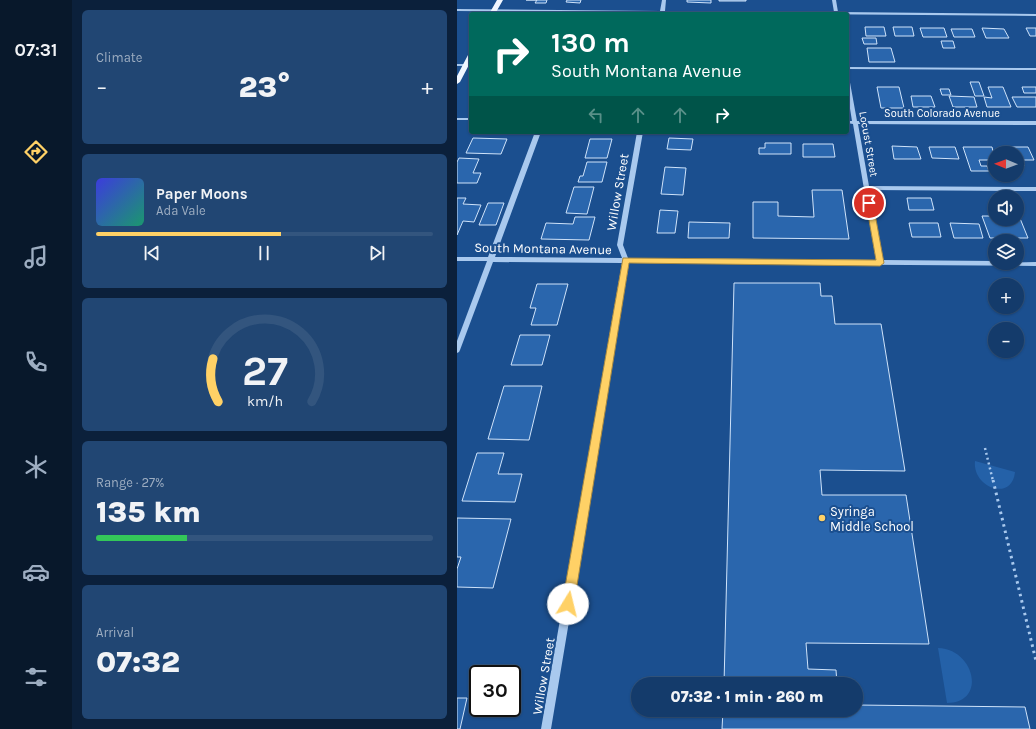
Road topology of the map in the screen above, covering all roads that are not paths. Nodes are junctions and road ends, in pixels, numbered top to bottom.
1 (500, 0) edge
2 (664, 0) edge
3 (834, 0) edge
4 (457, 10) edge
5 (493, 12) edge
6 (662, 12) edge
7 (836, 12) edge
8 (849, 14) edge
9 (1036, 15) edge
10 (457, 65) edge
11 (468, 65) edge
12 (849, 68) edge
13 (1036, 69) edge
14 (457, 82) edge
15 (849, 88) edge
16 (457, 119) edge
17 (469, 119) edge
18 (849, 122) edge
19 (855, 122) junction
20 (1036, 123) edge
21 (537, 134) edge
22 (640, 134) edge
23 (867, 188) junction
24 (1036, 189) edge
25 (457, 259) edge
26 (491, 259) junction
27 (626, 260) junction
28 (880, 263) junction
29 (1036, 264) edge
30 (457, 350) edge
31 (546, 729) edge

1 - 5 main road
2 - 6 street
3 - 7 street
4 - 5 street
8 - 9 street
10 - 11 street
11 - 14 main road
12 - 13 street
15 - 19 street, Locust Street
16 - 17 street
18 - 19 street, South Colorado Avenue
19 - 20 street, South Colorado Avenue
19 - 23 street, Locust Street
21 - 26 street
22 - 27 street, Willow Street
23 - 24 street
23 - 28 street, Locust Street
25 - 26 street, South Montana Avenue
26 - 27 street, South Montana Avenue
26 - 30 street
27 - 28 street, South Montana Avenue
27 - 31 street, Willow Street
28 - 29 street, South Montana Avenue

